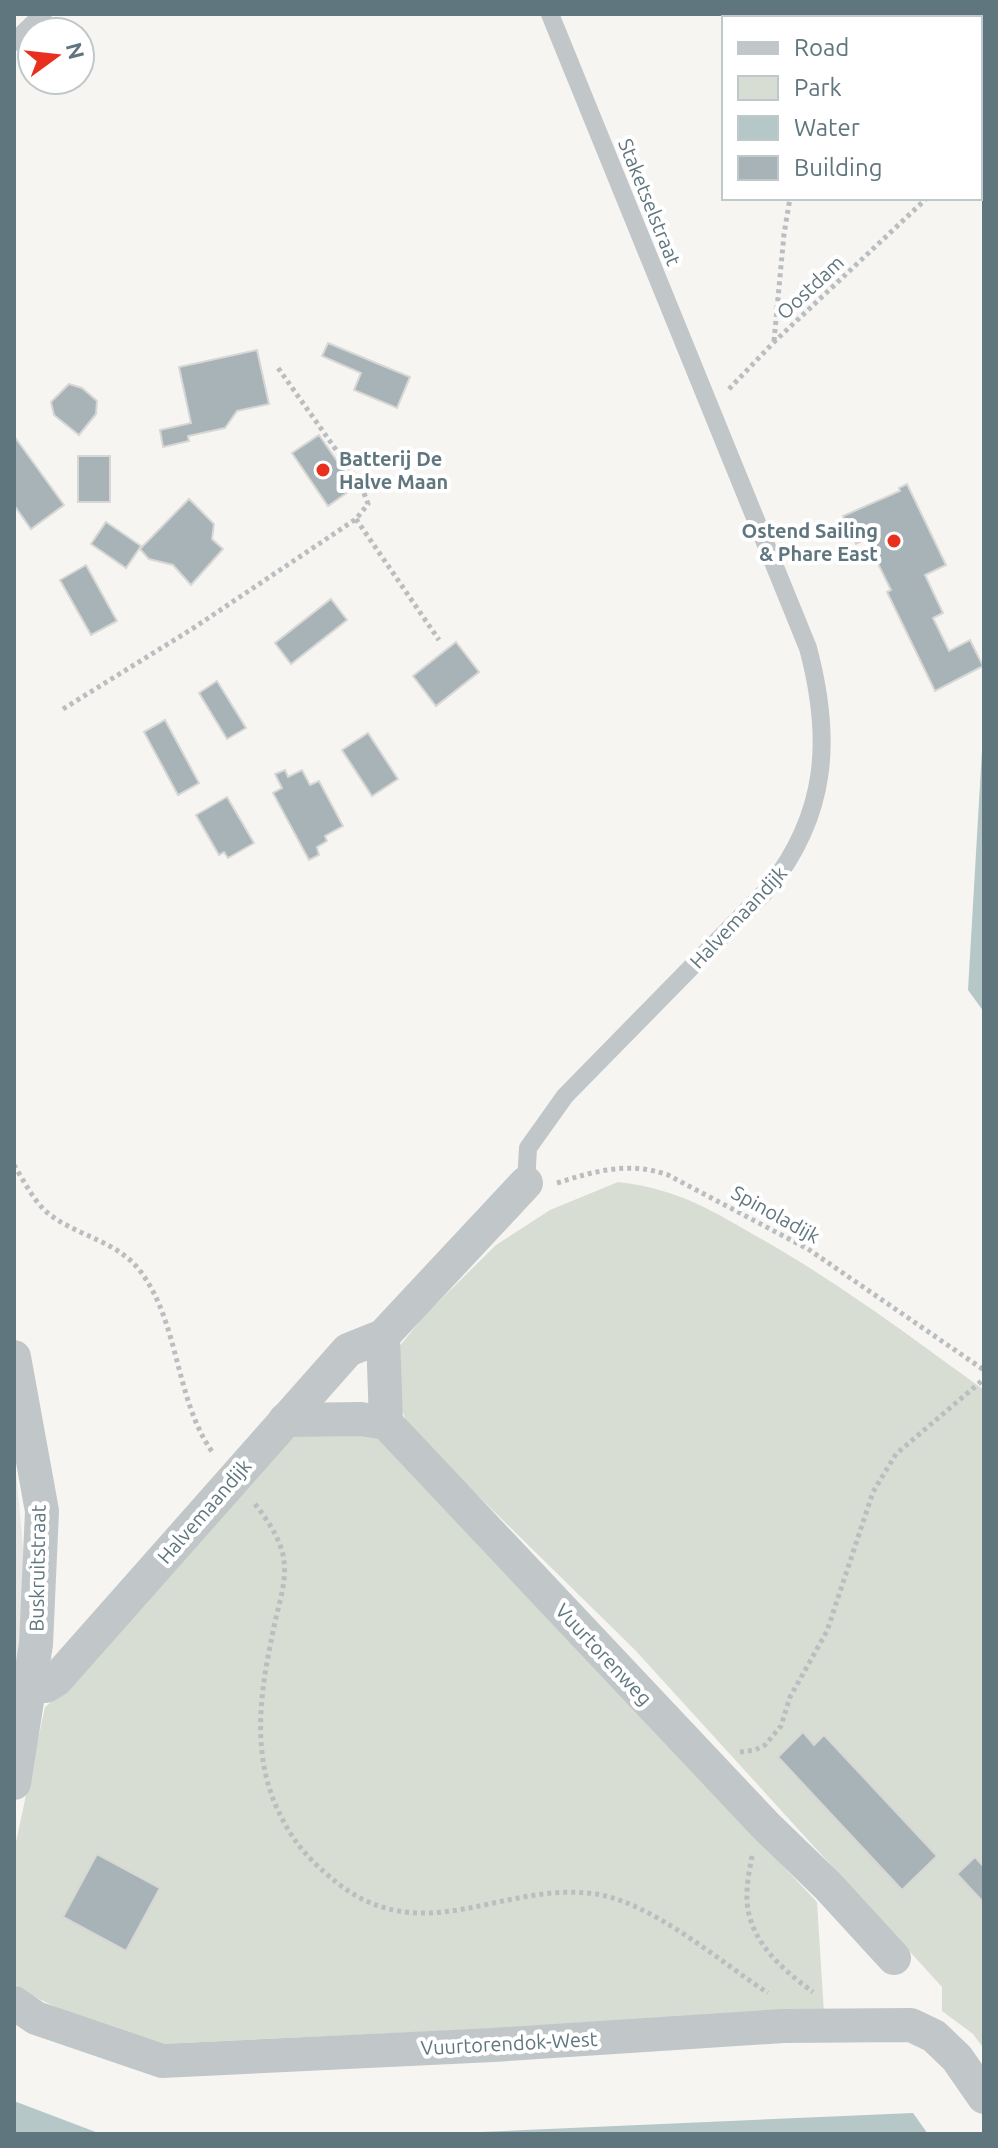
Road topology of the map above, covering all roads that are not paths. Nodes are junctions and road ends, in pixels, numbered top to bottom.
1 (43, 14) edge
2 (550, 14) edge
3 (14, 42) edge
4 (710, 407) joint
5 (526, 1183) joint
6 (383, 1336) junction
7 (14, 1357) edge
8 (285, 1420) junction
9 (386, 1423) junction
10 (29, 1685) junction
11 (14, 1783) edge
12 (894, 1958) dead end
13 (14, 2003) edge
14 (984, 2097) edge

1 - 3 lane
2 - 4 lane, Staketselstraat
4 - 5 lane, Halvemaandijk
5 - 6 street, Halvemaandijk
6 - 8 street, Halvemaandijk
6 - 9 street
7 - 10 street, Buskruitstraat
8 - 9 street
8 - 10 street, Halvemaandijk
9 - 12 street, Vuurtorenweg
10 - 11 street, Buskruitstraat
13 - 14 street, Vuurtorendok-West

